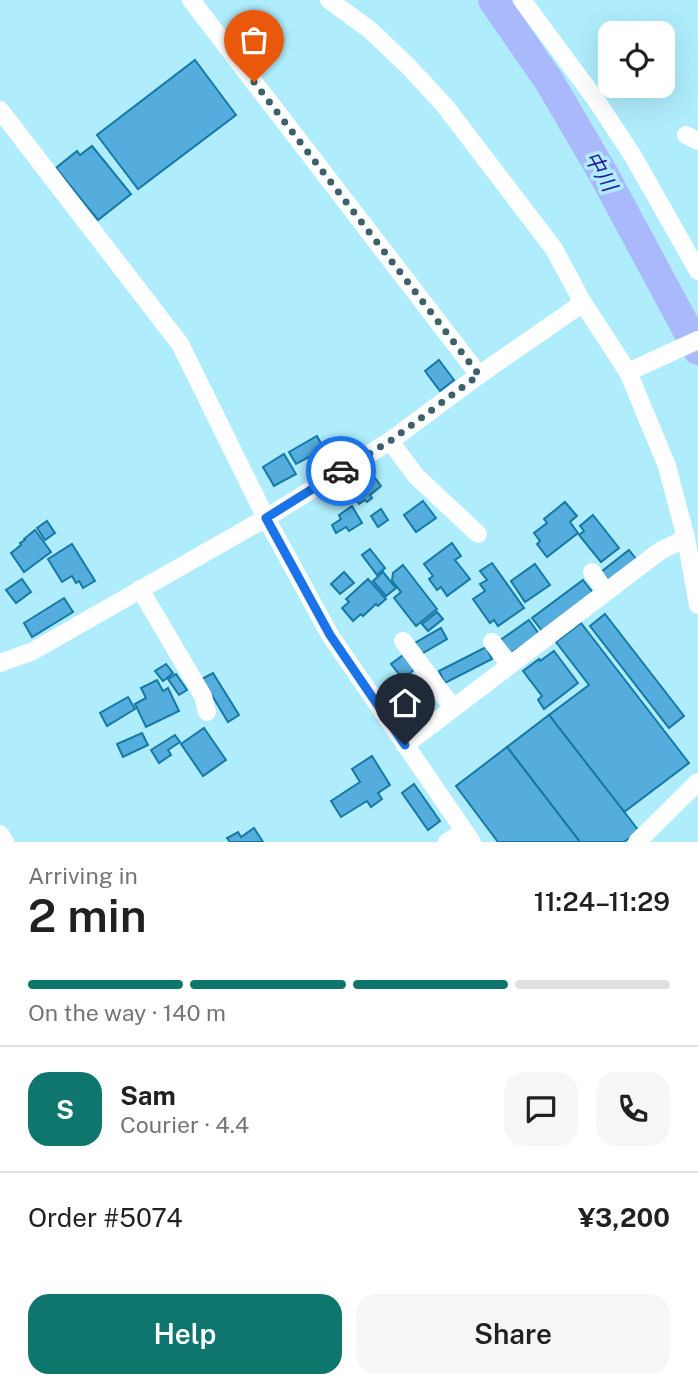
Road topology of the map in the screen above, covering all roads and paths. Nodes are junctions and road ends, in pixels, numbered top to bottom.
1 (191, 0) edge
2 (329, 0) edge
3 (522, 0) edge
4 (0, 110) edge
5 (698, 271) edge
6 (583, 303) junction
7 (698, 340) edge
8 (628, 372) junction
9 (479, 375) junction
10 (390, 441) junction
11 (266, 518) junction
12 (478, 534) dead end
13 (686, 538) junction
14 (592, 572) dead end
15 (140, 589) junction
16 (606, 592) junction
17 (698, 605) edge
18 (402, 641) dead end
19 (492, 642) dead end
20 (0, 663) edge
21 (510, 665) junction
22 (453, 708) junction
23 (207, 712) dead end
24 (405, 745) junction
25 (698, 782) edge
26 (0, 834) edge
27 (468, 837) edge
28 (5, 842) edge
29 (447, 842) edge
30 (637, 842) edge

1 - 9 street
2 - 6 street
3 - 5 street
4 - 11 street
6 - 8 street
6 - 9 street
7 - 8 street
8 - 13 street
9 - 10 street
10 - 11 street
10 - 12 street
11 - 15 street
11 - 24 street
13 - 16 street
13 - 17 street
14 - 16 street
15 - 20 street
15 - 23 street
16 - 21 street
18 - 22 street
19 - 21 street
21 - 22 street
22 - 24 street
24 - 27 street
25 - 30 street
26 - 28 street
27 - 29 street

